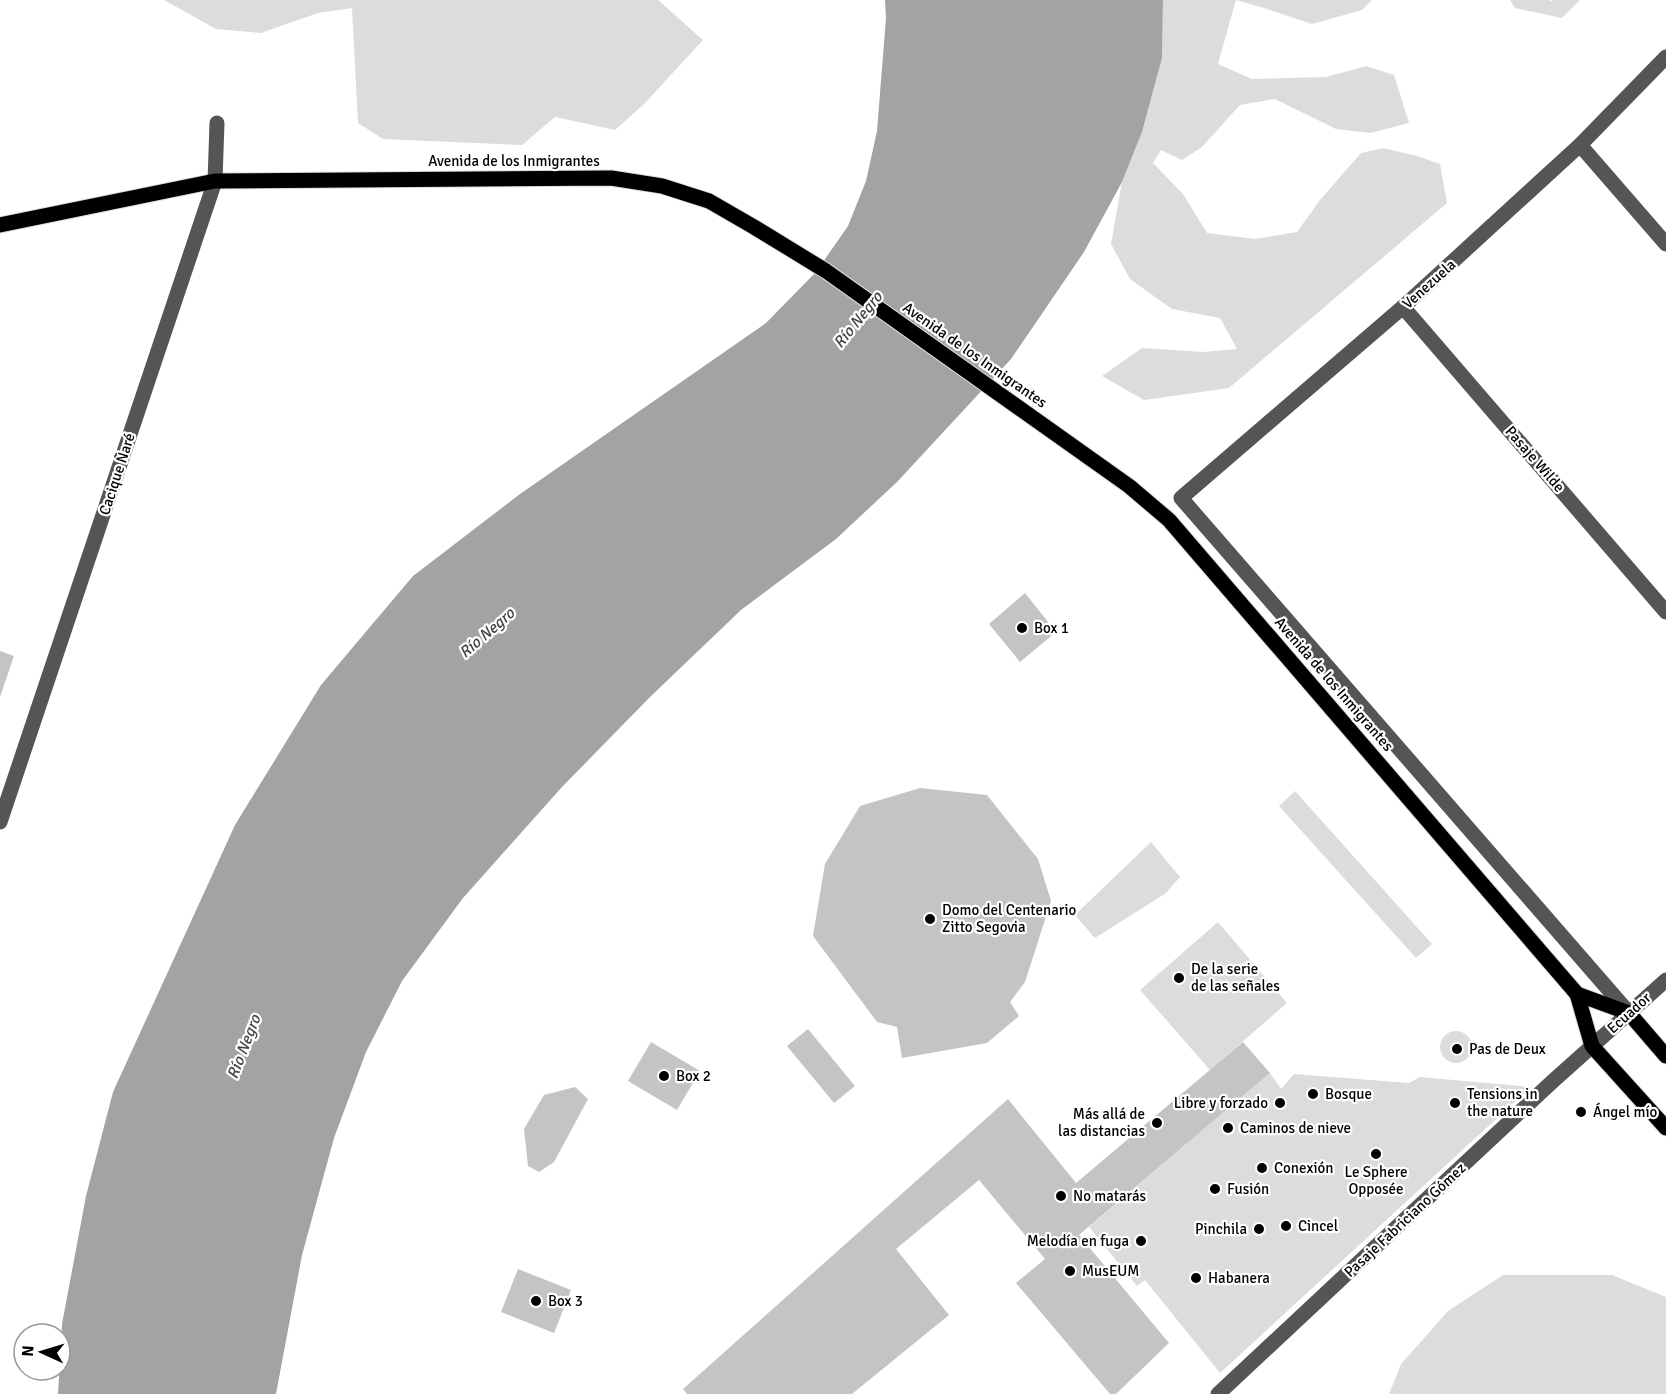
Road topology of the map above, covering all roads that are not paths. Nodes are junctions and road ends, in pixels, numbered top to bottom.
1 (1666, 57) edge
2 (217, 123) dead end
3 (1580, 145) junction
4 (215, 181) junction
5 (0, 225) edge
6 (1666, 244) edge
7 (1403, 307) junction
8 (1181, 498) joint
9 (1666, 612) edge
10 (0, 822) edge
11 (1666, 980) edge
12 (1577, 994) junction
13 (1629, 1013) junction
14 (1592, 1046) junction
15 (1666, 1056) edge
16 (1666, 1128) edge
17 (1218, 1394) edge

1 - 3 street, Venezuela
2 - 4 street, Cacique Ñaré
3 - 6 street
3 - 7 street, Venezuela
4 - 5 main road, Avenida de los Inmigrantes
4 - 10 street, Cacique Ñaré
4 - 12 main road, Avenida de los Inmigrantes
7 - 8 street, Venezuela
7 - 9 street, Pasaje Wilde
8 - 13 street, Avenida de los Inmigrantes
11 - 13 street, Ecuador
12 - 13 main road, Avenida de los Inmigrantes
12 - 14 main road, Avenida de los Inmigrantes
13 - 14 street, Ecuador
13 - 15 main road, Avenida de los Inmigrantes
14 - 16 main road, Avenida de los Inmigrantes
14 - 17 street, Pasaje Fabriciano Gómez

